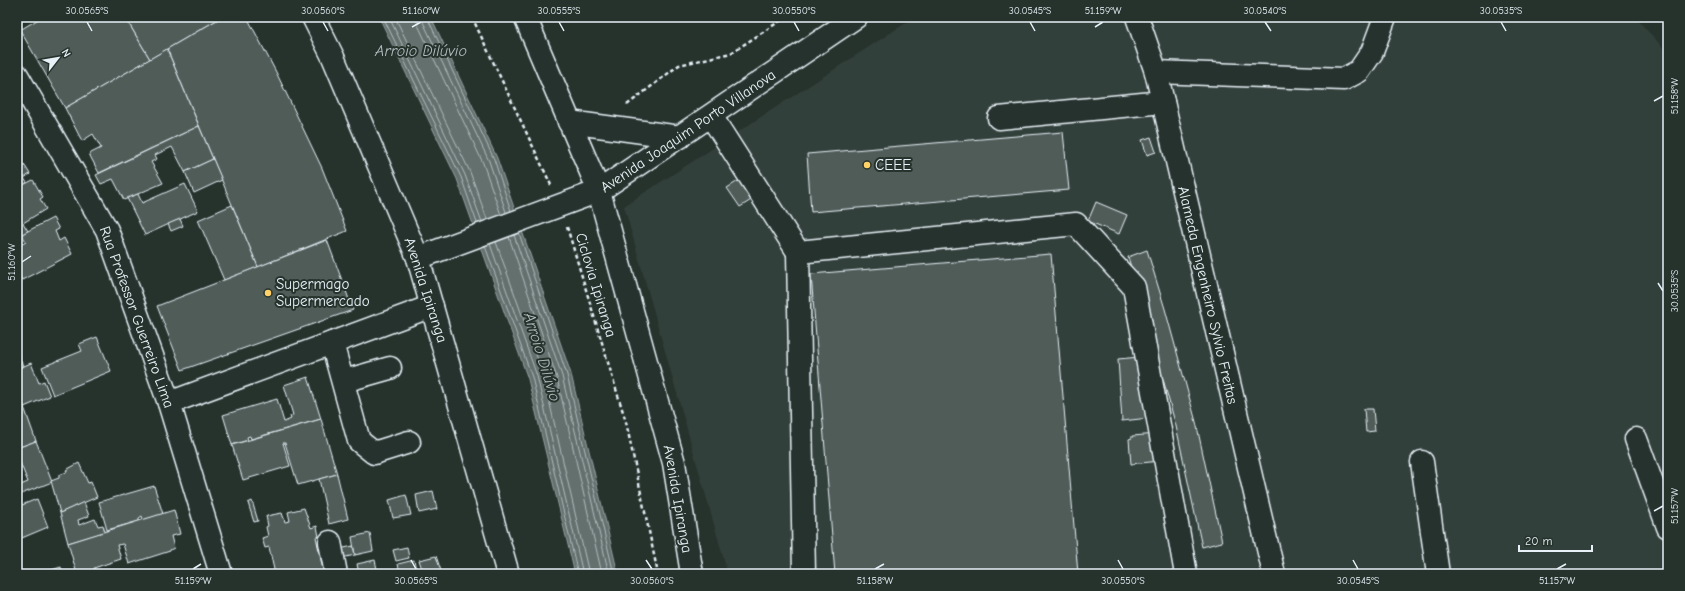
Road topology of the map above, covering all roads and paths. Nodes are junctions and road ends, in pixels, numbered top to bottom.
1 (313, 17) edge
2 (472, 17) edge
3 (525, 17) edge
4 (786, 17) edge
5 (856, 17) edge
6 (1136, 17) edge
7 (1385, 17) edge
8 (1156, 72) junction
9 (17, 74) edge
10 (1163, 102) junction
11 (621, 107) dead end
12 (711, 116) junction
13 (999, 118) dead end
14 (569, 122) junction
15 (680, 137) junction
16 (599, 192) junction
17 (560, 206) junction
18 (798, 252) junction
19 (418, 258) junction
20 (432, 306) junction
21 (332, 343) junction
22 (390, 368) dead end
23 (344, 381) junction
24 (169, 403) junction
25 (1636, 439) dead end
26 (409, 442) dead end
27 (1422, 462) dead end
28 (1668, 527) edge
29 (330, 542) dead end
30 (221, 574) edge
31 (336, 574) edge
32 (508, 574) edge
33 (658, 574) edge
34 (692, 574) edge
35 (804, 574) edge
36 (1186, 574) edge
37 (1274, 574) edge
38 (1438, 574) edge

1 - 19 main road, Avenida Ipiranga
2 - 17 path, Ciclovia Ipiranga
3 - 14 main road, Avenida Ipiranga
4 - 11 path
5 - 12 main road, Avenida Joaquim Porto Villanova
6 - 8 main road, Alameda Engenheiro Sylvio Freitas
7 - 8 main road
8 - 10 main road, Alameda Engenheiro Sylvio Freitas
9 - 24 main road, Rua Professor Guerreiro Lima
10 - 13 main road
10 - 37 main road, Alameda Engenheiro Sylvio Freitas
12 - 15 main road, Avenida Joaquim Porto Villanova
12 - 18 main road
14 - 15 main road
14 - 16 main road, Avenida Ipiranga
15 - 16 main road, Avenida Joaquim Porto Villanova
16 - 17 main road, Avenida Joaquim Porto Villanova
16 - 34 main road, Avenida Ipiranga
17 - 19 main road, Avenida Joaquim Porto Villanova
17 - 33 path, Ciclovia Ipiranga
18 - 35 main road
18 - 36 main road
19 - 20 main road, Avenida Ipiranga
20 - 21 main road
20 - 32 main road, Avenida Ipiranga
21 - 23 main road
21 - 24 main road
22 - 23 main road
23 - 26 main road
24 - 30 main road, Rua Professor Guerreiro Lima
25 - 28 main road
27 - 38 main road
29 - 31 main road

